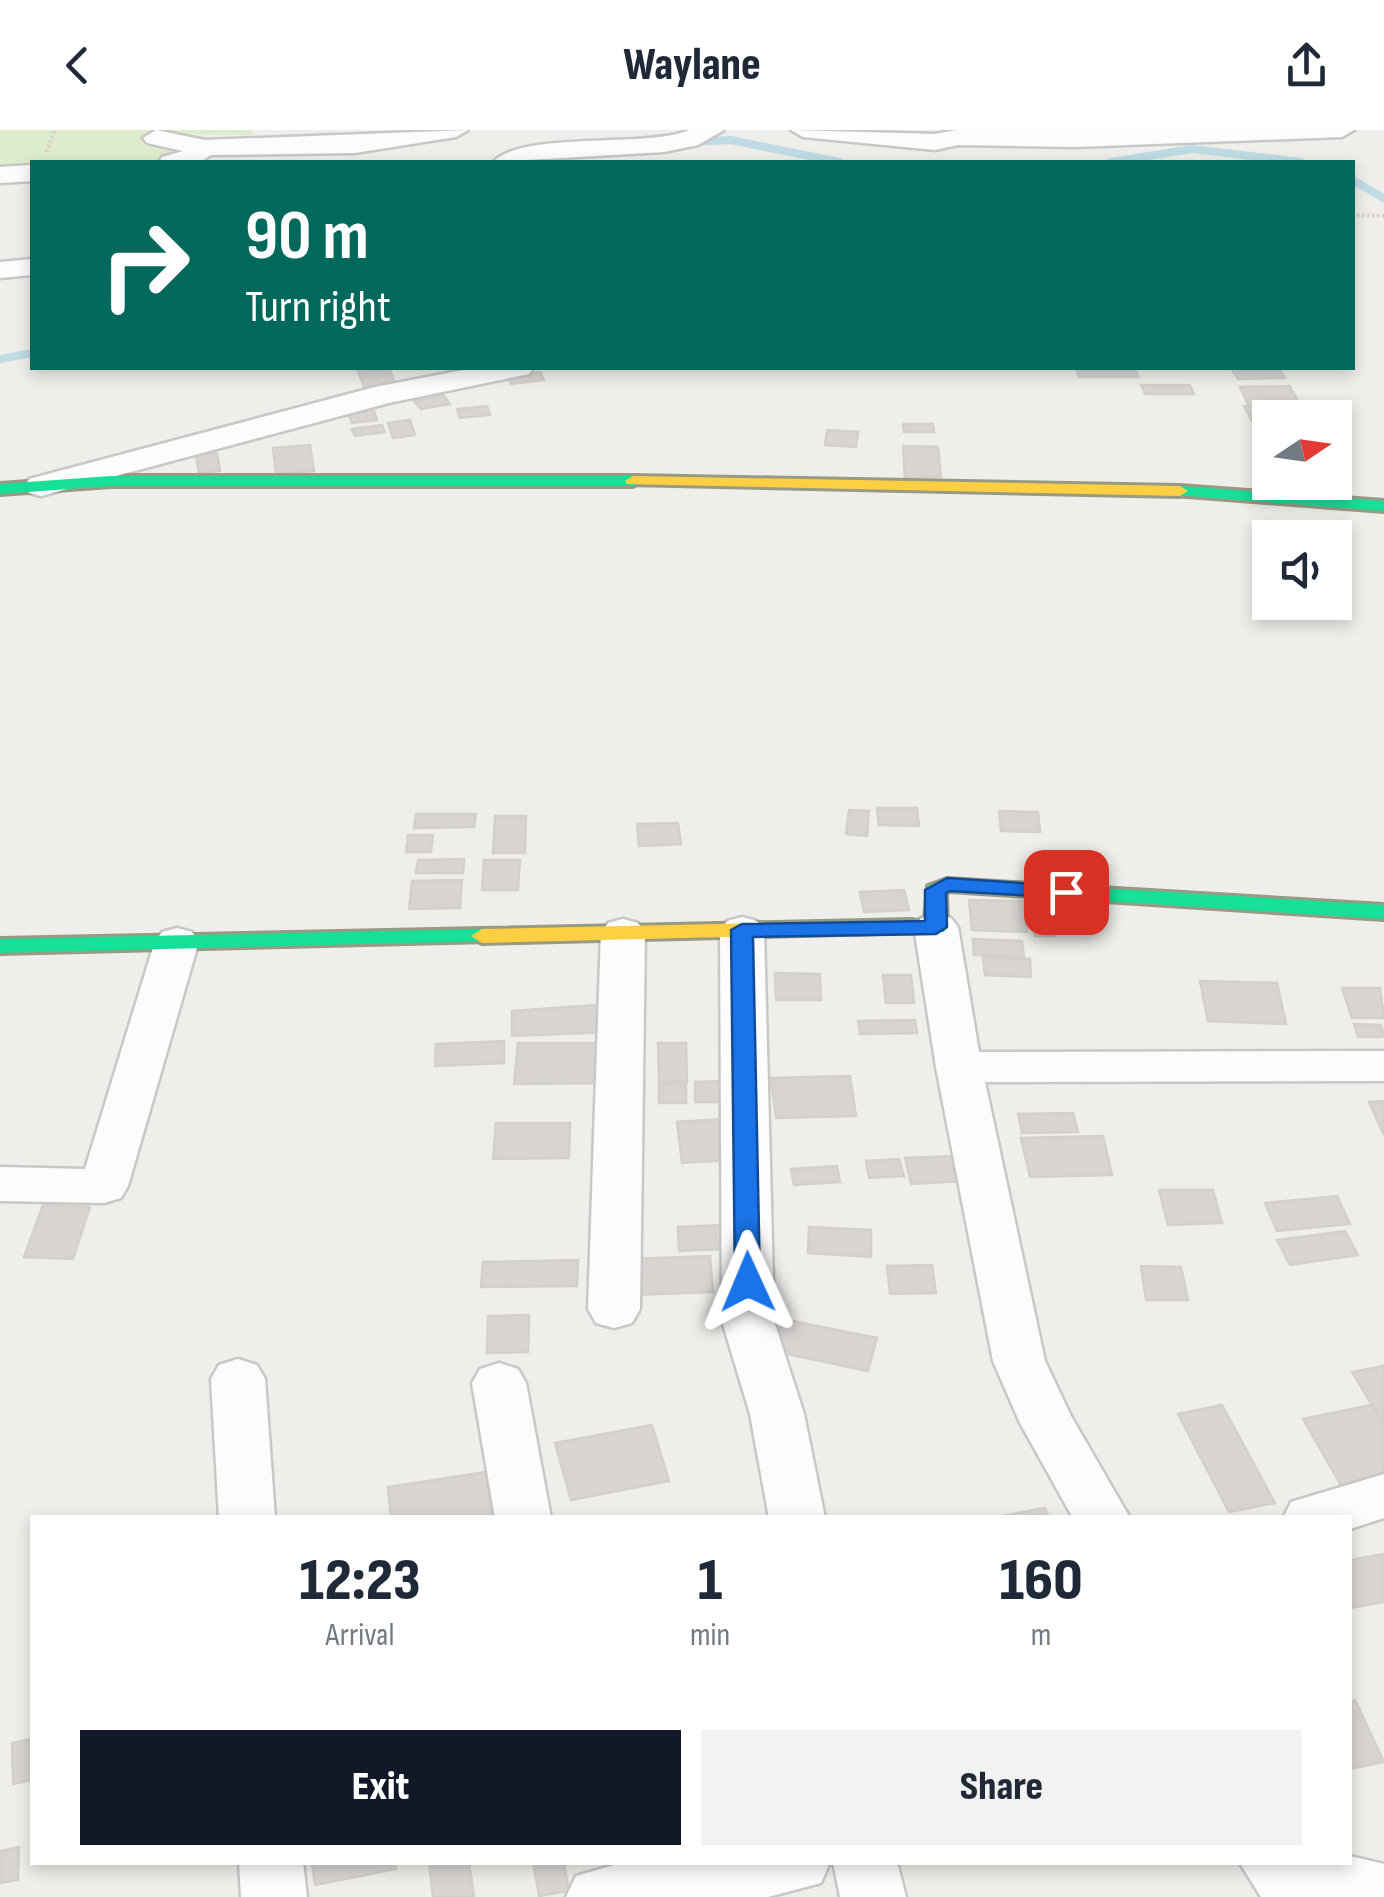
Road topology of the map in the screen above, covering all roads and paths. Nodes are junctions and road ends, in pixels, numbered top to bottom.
1 (55, 130) edge
2 (456, 130) edge
3 (712, 130) edge
4 (803, 130) edge
5 (1342, 130) edge
6 (957, 133) edge
7 (156, 138) dead end
8 (204, 148) junction
9 (43, 160) edge
10 (186, 160) edge
11 (510, 160) edge
12 (30, 174) edge
13 (0, 175) edge
14 (1355, 215) edge
15 (1384, 216) edge
16 (30, 267) edge
17 (0, 270) edge
18 (508, 370) edge
19 (40, 486) junction
20 (0, 489) edge
21 (1384, 506) edge
22 (1384, 912) edge
23 (936, 927) junction
24 (742, 930) junction
25 (623, 932) junction
26 (177, 940) junction
27 (0, 946) edge
28 (1384, 1066) edge
29 (959, 1068) junction
30 (0, 1184) edge
31 (614, 1308) dead end
32 (238, 1379) dead end
33 (499, 1382) dead end
34 (1384, 1496) edge
35 (248, 1515) edge
36 (522, 1515) edge
37 (796, 1515) edge
38 (1100, 1515) edge
39 (1321, 1515) edge
40 (271, 1865) edge
41 (584, 1865) edge
42 (781, 1865) edge
43 (867, 1865) edge
44 (1273, 1865) edge
45 (1384, 1894) edge
46 (274, 1897) edge
47 (589, 1897) edge
48 (599, 1897) edge
49 (873, 1897) edge

1 - 9 path
2 - 8 street
3 - 11 street
4 - 6 street
5 - 6 street
7 - 8 street
8 - 10 street
12 - 13 street
14 - 15 path
16 - 17 street
18 - 19 street
19 - 20 street
19 - 21 street
22 - 23 street
23 - 24 street
23 - 29 street
24 - 25 street
24 - 37 street
25 - 26 street
25 - 31 street
26 - 27 street
26 - 30 street
28 - 29 street
29 - 38 street
32 - 35 street
33 - 36 street
34 - 39 street
40 - 46 street
41 - 47 street
42 - 48 street
43 - 49 street
44 - 45 street

